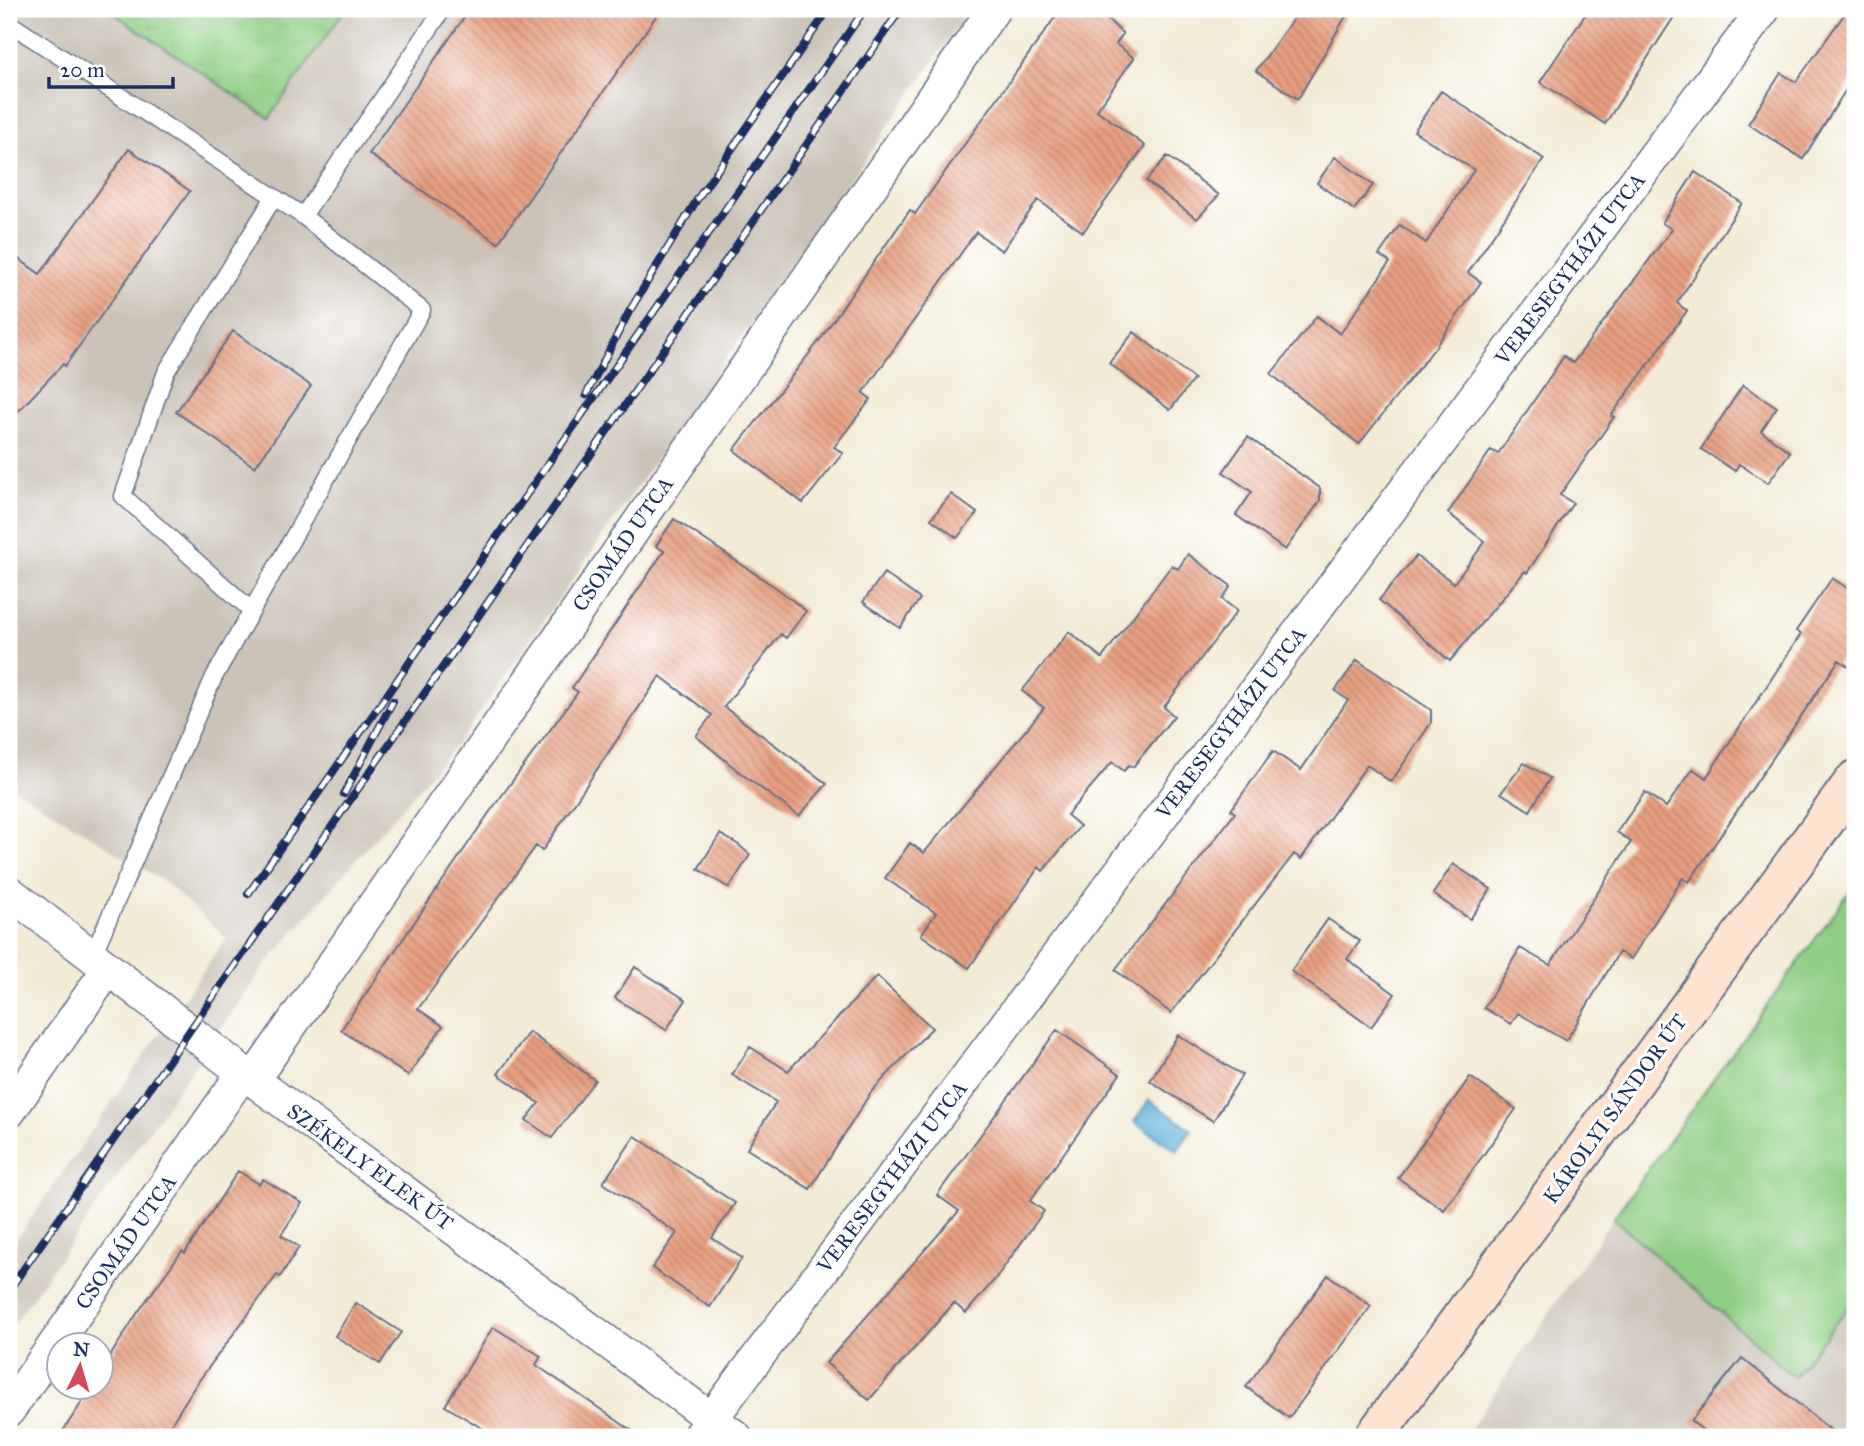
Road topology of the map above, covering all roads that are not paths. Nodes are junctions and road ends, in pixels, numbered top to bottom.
1 (443, 9) edge
2 (994, 9) edge
3 (1764, 9) edge
4 (9, 23) edge
5 (274, 197) junction
6 (303, 216) junction
7 (252, 611) junction
8 (1855, 780) edge
9 (9, 892) edge
10 (100, 963) junction
11 (248, 1077) junction
12 (9, 1112) edge
13 (9, 1410) edge
14 (715, 1431) edge
15 (1374, 1437) edge

1 - 6 lane
2 - 11 street, CSOMÁD UTCA
3 - 14 street, VERESEGYHÁZI UTCA
4 - 5 lane
5 - 6 lane
5 - 7 lane
6 - 7 lane
7 - 10 lane
8 - 15 street, KÁROLYI SÁNDOR ÚT
9 - 10 street, SZÉKELY ELEK ÚT
10 - 11 street, SZÉKELY ELEK ÚT
10 - 12 street
11 - 13 street, CSOMÁD UTCA
11 - 14 street, SZÉKELY ELEK ÚT

